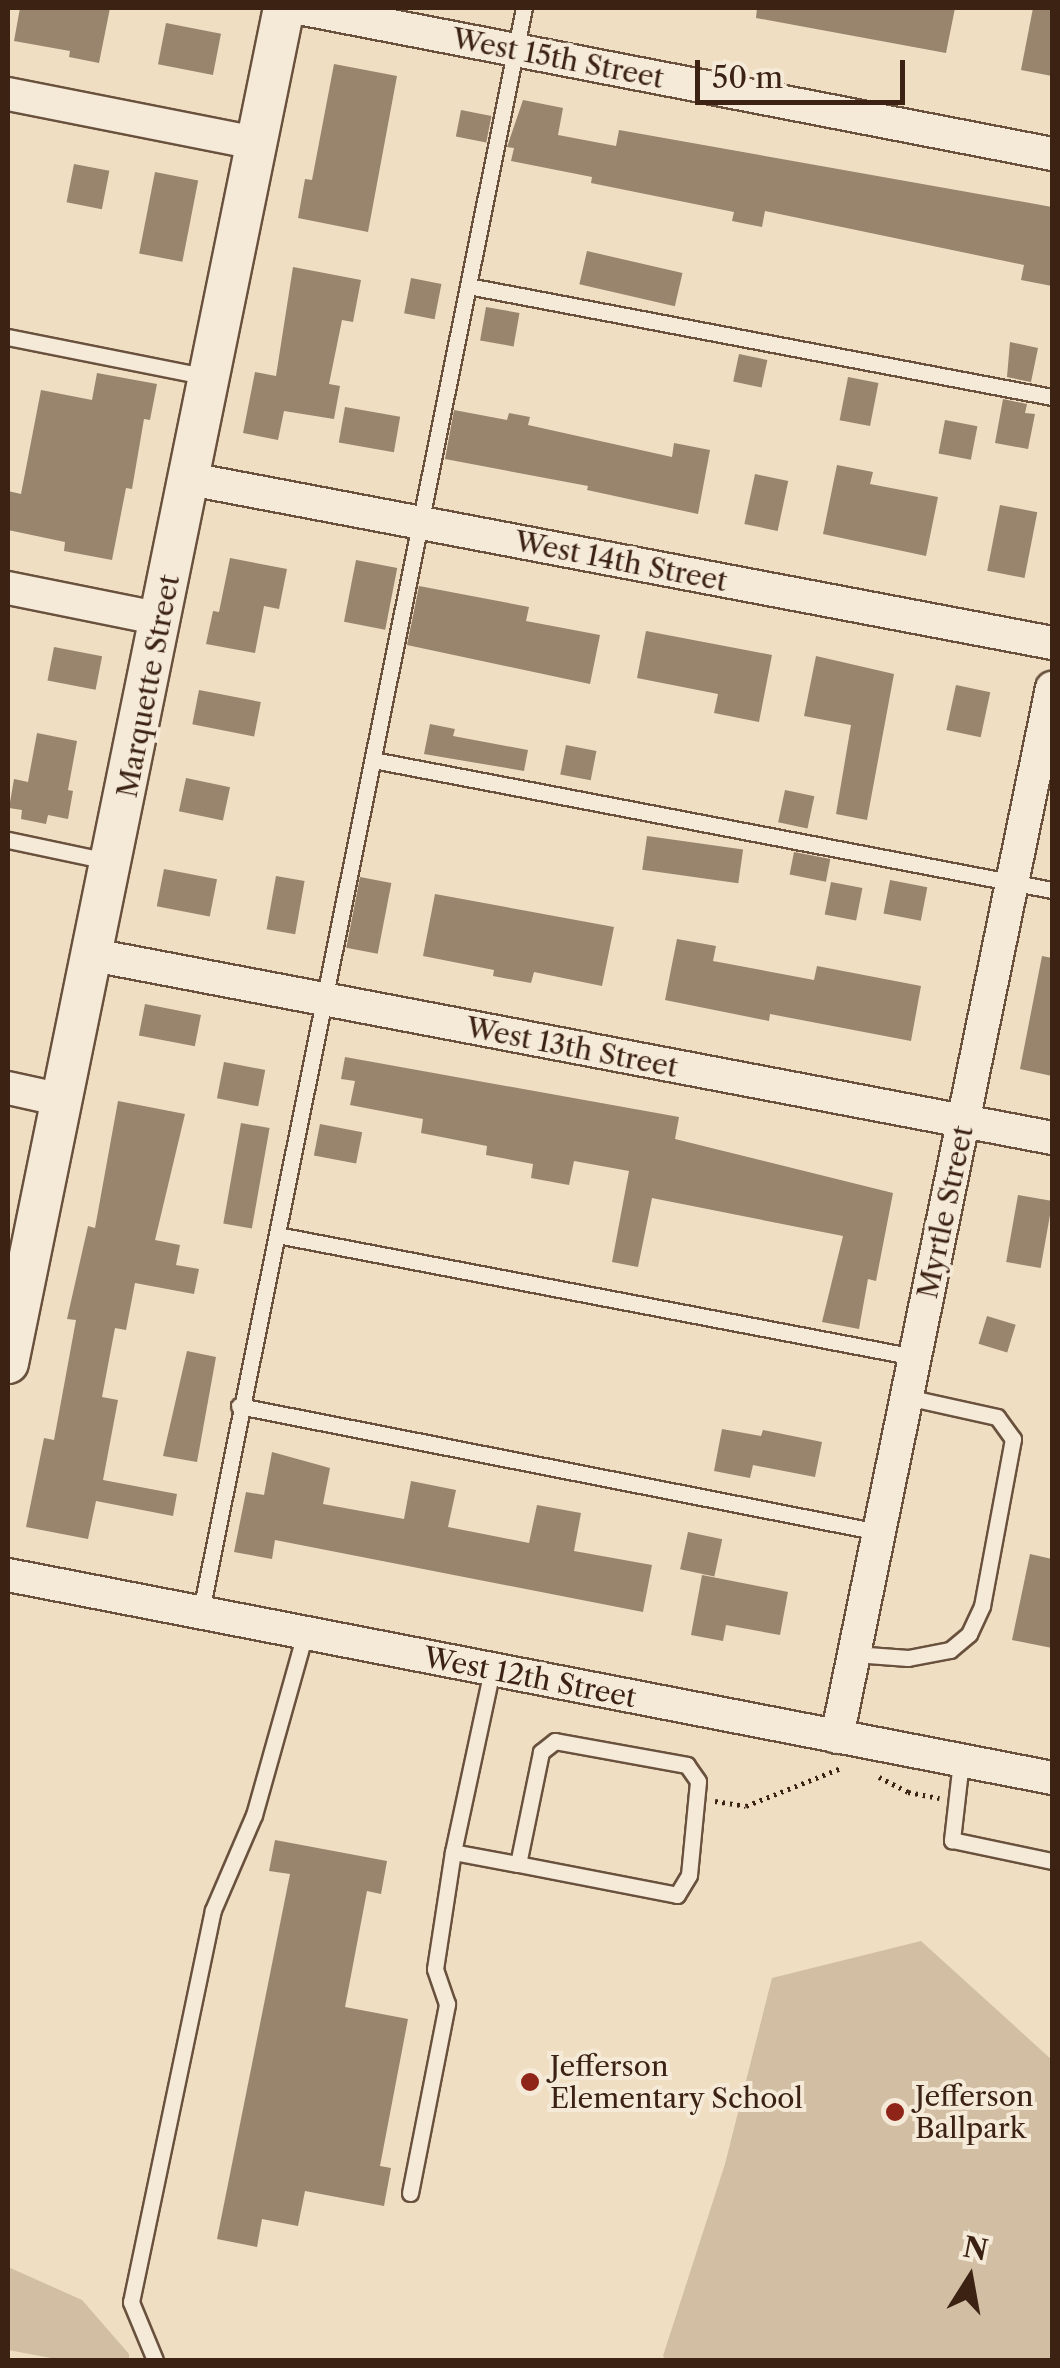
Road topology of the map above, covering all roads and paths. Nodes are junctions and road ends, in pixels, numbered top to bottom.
1 (284, 8) edge
2 (299, 8) edge
3 (524, 8) edge
4 (515, 50) junction
5 (8, 94) edge
6 (256, 143) junction
7 (1052, 154) edge
8 (468, 286) junction
9 (8, 336) edge
10 (210, 377) junction
11 (1052, 398) edge
12 (190, 479) junction
13 (420, 523) junction
14 (8, 588) edge
15 (162, 618) junction
16 (1052, 643) edge
17 (1052, 688) edge
18 (372, 760) junction
19 (8, 840) edge
20 (112, 862) junction
21 (1013, 882) junction
22 (1052, 890) edge
23 (92, 955) junction
24 (324, 1000) junction
25 (8, 1088) edge
26 (62, 1100) junction
27 (964, 1121) junction
28 (1052, 1138) edge
29 (277, 1235) junction
30 (915, 1357) junction
31 (8, 1363) edge
32 (907, 1397) junction
33 (239, 1406) junction
34 (879, 1532) junction
35 (8, 1575) edge
36 (201, 1612) junction
37 (305, 1632) junction
38 (854, 1654) junction
39 (492, 1670) junction
40 (843, 1750) junction
41 (961, 1760) junction
42 (876, 1776) dead end
43 (1052, 1778) edge
44 (696, 1798) junction
45 (956, 1802) junction
46 (453, 1852) junction
47 (1052, 1861) edge
48 (518, 1864) junction
49 (410, 2192) dead end
50 (154, 2360) edge

1 - 6 street, Marquette Street
2 - 4 street, West 15th Street
3 - 4 lane
4 - 7 street, West 15th Street
4 - 8 lane
5 - 6 street
6 - 10 street, Marquette Street
8 - 11 lane
8 - 13 lane
9 - 10 lane
10 - 12 street, Marquette Street
12 - 13 street, West 14th Street
12 - 15 street, Marquette Street
13 - 16 street, West 14th Street
13 - 18 lane
14 - 15 street
15 - 20 street, Marquette Street
17 - 21 street, Myrtle Street
18 - 21 lane
18 - 24 lane
19 - 20 lane
20 - 23 street, Marquette Street
21 - 22 lane
21 - 27 street, Myrtle Street
23 - 24 street, West 13th Street
23 - 26 street, Marquette Street
24 - 27 street, West 13th Street
24 - 29 lane
25 - 26 street
26 - 31 street, Marquette Street
27 - 28 street, West 13th Street
27 - 30 street, Myrtle Street
29 - 30 lane
29 - 33 lane
30 - 32 street, Myrtle Street
32 - 34 street, Myrtle Street
32 - 38 lane
33 - 34 lane
33 - 36 lane
34 - 38 street, Myrtle Street
35 - 36 street, West 12th Street
36 - 37 street, West 12th Street
37 - 39 street, West 12th Street
37 - 50 lane
38 - 40 street, Myrtle Street
39 - 40 street, West 12th Street
39 - 46 lane
40 - 41 street, West 12th Street
40 - 44 path
41 - 43 street, West 12th Street
41 - 45 lane
42 - 45 path
44 - 48 lane
44 - 48 lane
45 - 47 lane
46 - 48 lane
46 - 49 lane

